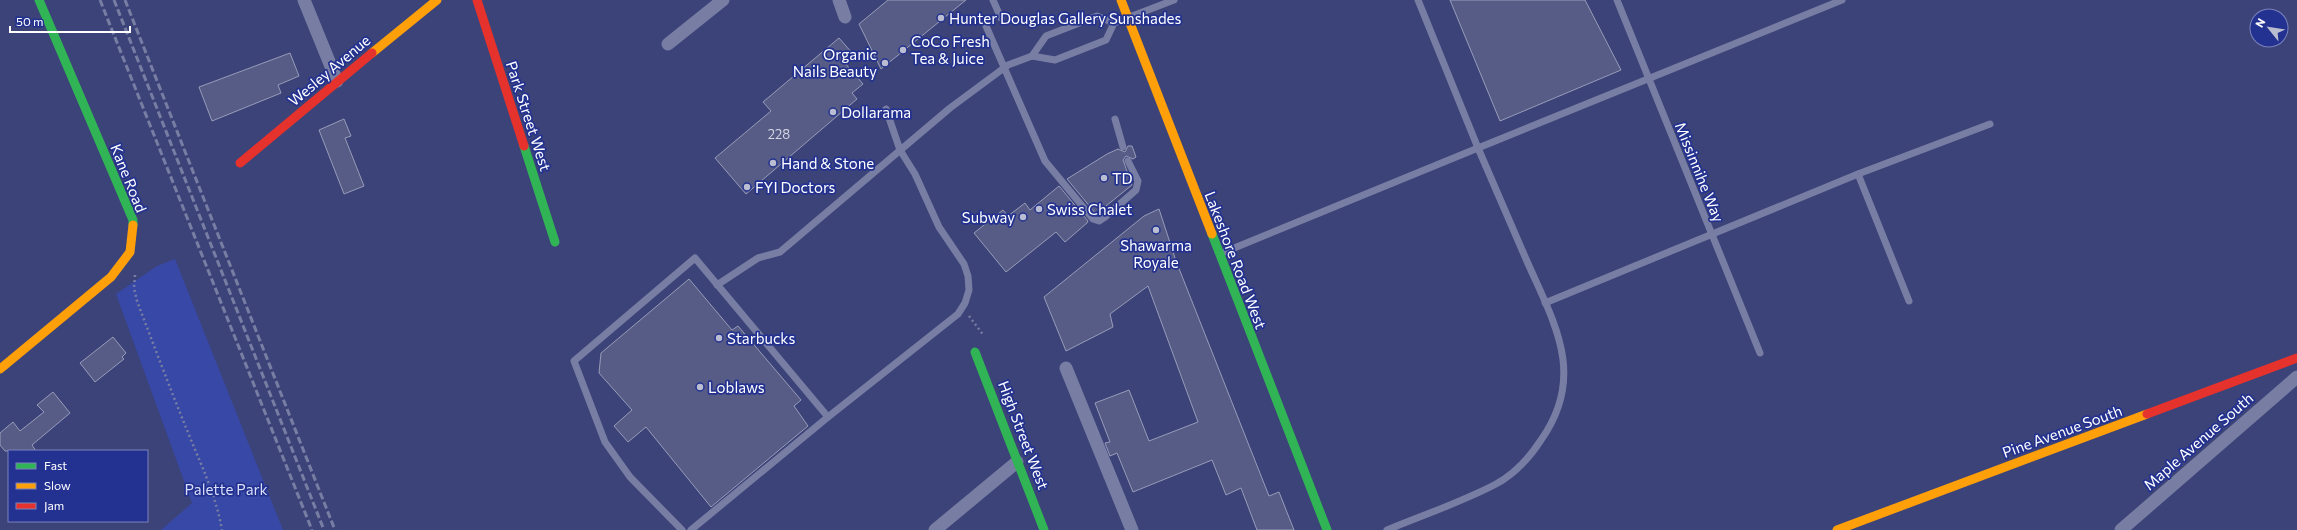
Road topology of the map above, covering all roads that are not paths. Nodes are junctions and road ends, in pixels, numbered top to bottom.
1 (39, 0) edge
2 (304, 0) edge
3 (437, 0) edge
4 (476, 0) edge
5 (722, 0) edge
6 (839, 0) edge
7 (994, 0) edge
8 (1121, 0) edge
9 (1174, 0) edge
10 (1418, 0) edge
11 (1617, 0) edge
12 (1842, 0) edge
13 (846, 17) dead end
14 (1001, 18) dead end
15 (1128, 18) junction
16 (1114, 24) junction
17 (986, 26) dead end
18 (668, 44) dead end
19 (1032, 56) junction
20 (1004, 68) junction
21 (1648, 79) junction
22 (337, 81) junction
23 (886, 109) dead end
24 (1115, 120) dead end
25 (1990, 124) dead end
26 (1123, 147) dead end
27 (1478, 148) junction
28 (900, 150) junction
29 (1128, 161) dead end
30 (240, 163) dead end
31 (1858, 174) junction
32 (1711, 234) junction
33 (555, 242) dead end
34 (1219, 255) junction
35 (717, 284) junction
36 (1909, 301) dead end
37 (1545, 303) junction
38 (975, 352) road end
39 (1760, 353) dead end
40 (2297, 358) edge
41 (1066, 368) dead end
42 (0, 369) edge
43 (2297, 377) edge
44 (828, 417) junction
45 (1018, 462) junction
46 (682, 530) edge
47 (691, 530) edge
48 (935, 530) edge
49 (1044, 530) edge
50 (1132, 530) edge
51 (1326, 530) edge
52 (1387, 530) edge
53 (1837, 530) edge
54 (2121, 530) edge

1 - 42 street, Kane Road
2 - 22 street
3 - 22 street, Wesley Avenue
4 - 33 street, Park Street West
5 - 18 street
6 - 13 street
7 - 14 lane
8 - 15 street, Lakeshore Road West
9 - 15 lane
10 - 27 lane
11 - 21 lane, Missinnihe Way
12 - 21 lane
15 - 16 lane
15 - 34 street, Lakeshore Road West
16 - 19 lane
16 - 19 lane
17 - 20 lane
19 - 20 lane
20 - 28 lane
20 - 29 lane
21 - 27 lane
21 - 32 lane, Missinnihe Way
22 - 30 street, Wesley Avenue
23 - 28 lane
24 - 26 lane
25 - 31 lane
27 - 34 lane
27 - 37 lane
28 - 35 lane
28 - 44 lane
31 - 32 lane
31 - 36 lane
32 - 37 lane
32 - 39 lane, Missinnihe Way
34 - 51 street, Lakeshore Road West
35 - 44 lane
35 - 46 lane
37 - 52 lane
38 - 45 street, High Street West
40 - 53 street, Pine Avenue South
41 - 50 street
43 - 54 street, Maple Avenue South
44 - 47 lane
45 - 48 street
45 - 49 street, High Street West

